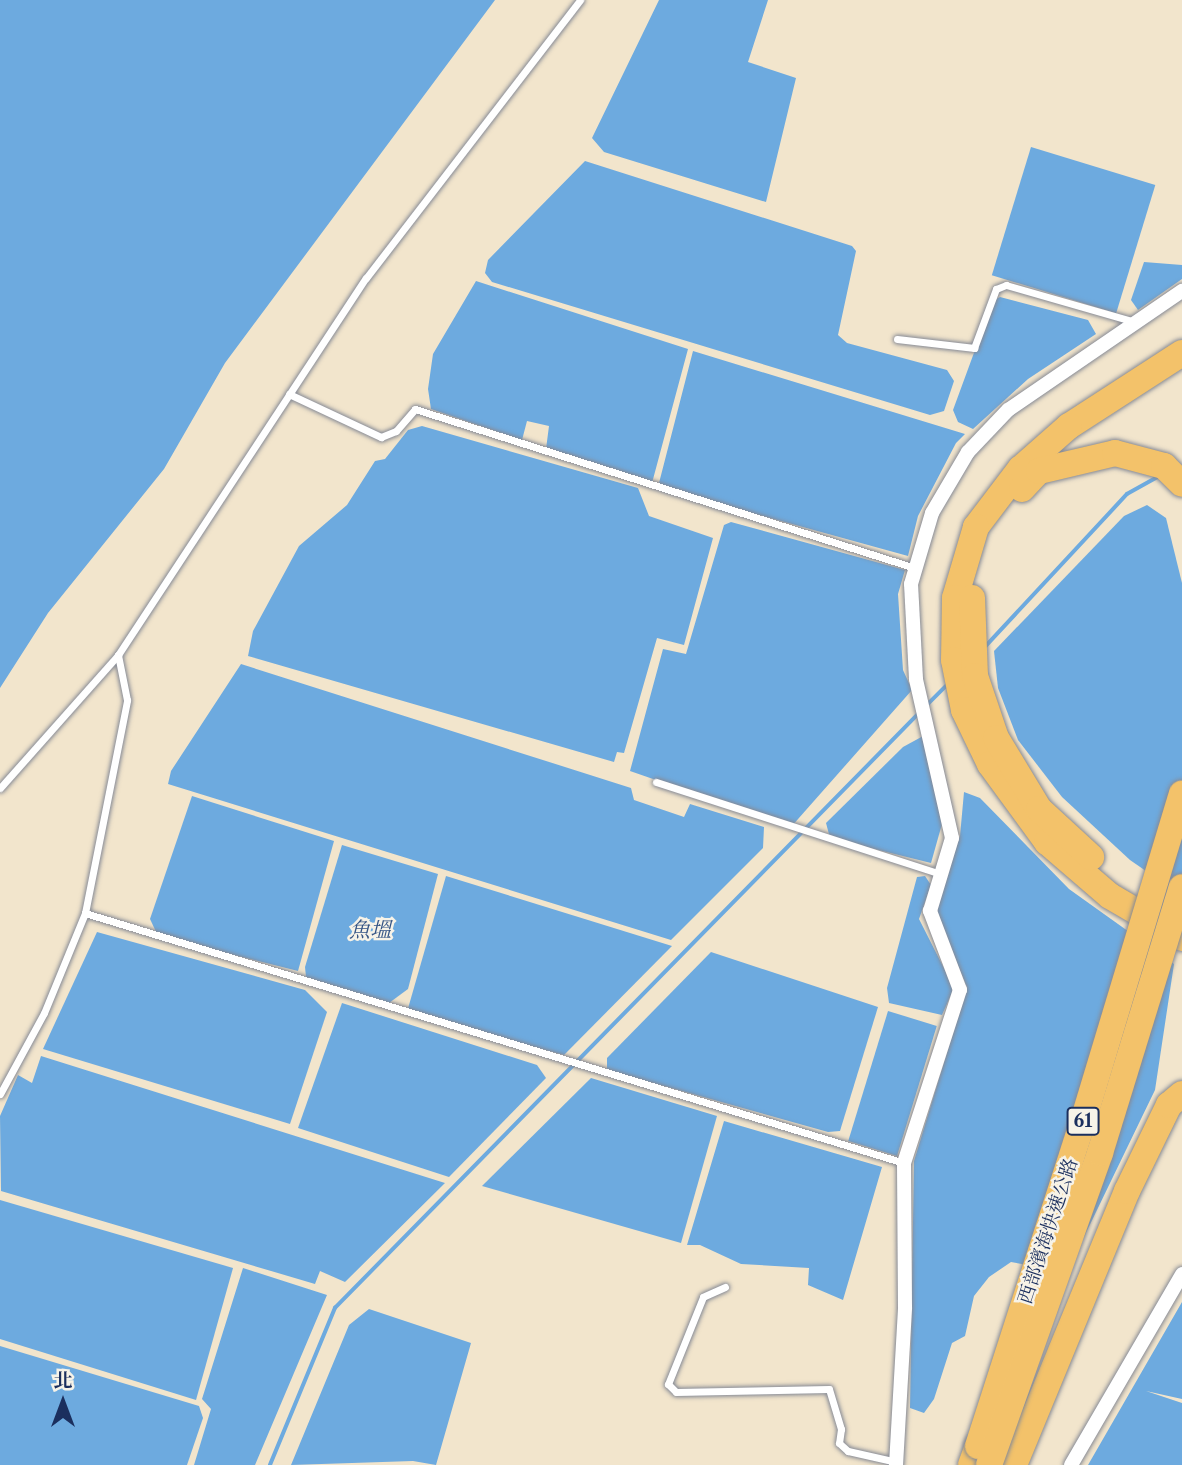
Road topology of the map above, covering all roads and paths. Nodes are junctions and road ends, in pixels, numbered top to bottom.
1 (580, 0) edge
2 (1182, 291) edge
3 (1136, 322) junction
4 (897, 339) dead end
5 (1182, 353) edge
6 (289, 394) junction
7 (1182, 484) edge
8 (915, 568) junction
9 (118, 655) junction
10 (965, 667) junction
11 (656, 782) dead end
12 (0, 788) edge
13 (1182, 794) edge
14 (941, 874) junction
15 (1182, 887) edge
16 (85, 914) junction
17 (1182, 918) edge
18 (1182, 938) edge
19 (0, 1094) edge
20 (1182, 1094) edge
21 (904, 1163) junction
22 (1182, 1274) edge
23 (725, 1287) dead end
24 (979, 1458) edge
25 (896, 1463) edge
26 (1014, 1465) edge
27 (1071, 1465) edge

1 - 6 lane
2 - 3 street
3 - 4 lane
3 - 8 street
5 - 10 highway
6 - 8 lane
6 - 9 lane
7 - 10 highway
8 - 14 street
9 - 12 lane
9 - 16 lane
10 - 17 highway
10 - 18 highway
11 - 14 lane
13 - 24 highway, 西部濱海快速公路 / 61, bridge
14 - 21 street
15 - 24 highway, 西部濱海快速公路 / 61, bridge
16 - 19 lane
16 - 21 lane
20 - 26 highway
21 - 25 street
22 - 27 street
23 - 25 lane

